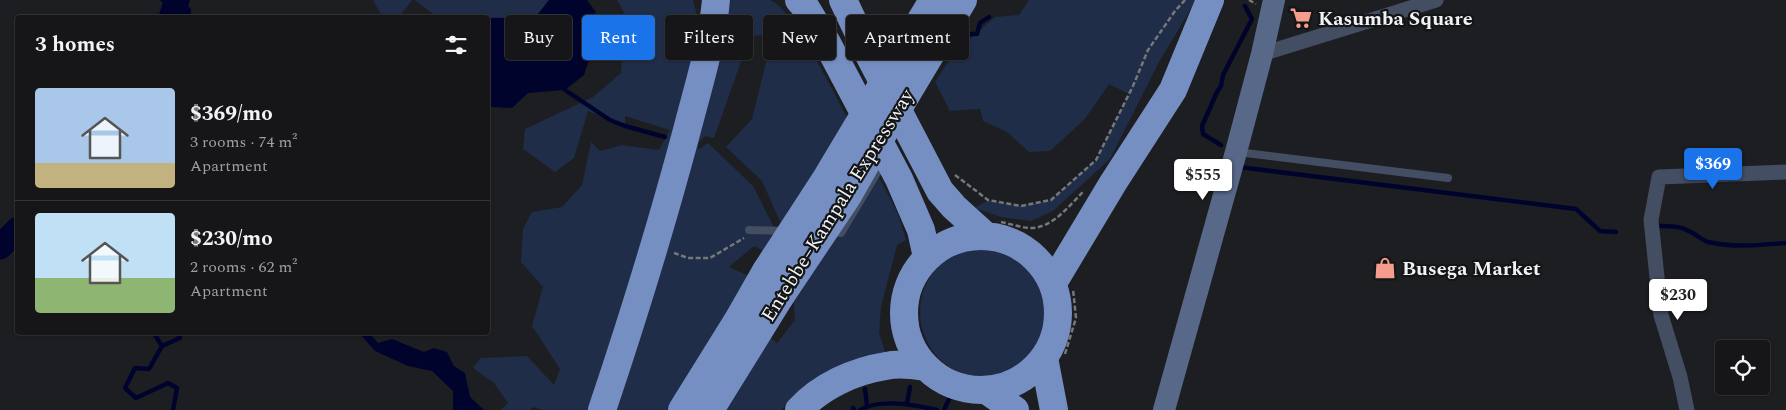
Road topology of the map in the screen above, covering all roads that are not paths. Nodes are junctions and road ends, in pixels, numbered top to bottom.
1 (716, 0) edge
2 (799, 0) edge
3 (843, 0) edge
4 (933, 0) edge
5 (963, 0) edge
6 (1210, 0) edge
7 (1274, 0) edge
8 (1436, 0) edge
9 (1262, 54) junction
10 (1236, 152) junction
11 (887, 157) junction
12 (1786, 172) edge
13 (1448, 178) dead end
14 (990, 228) junction
15 (749, 230) road end
16 (806, 231) dead end
17 (816, 231) dead end
18 (927, 257) junction
19 (1063, 285) junction
20 (1054, 357) junction
21 (925, 367) junction
22 (986, 390) junction
23 (602, 410) edge
24 (682, 410) edge
25 (710, 410) edge
26 (799, 410) edge
27 (1015, 410) edge
28 (1054, 410) edge
29 (1164, 410) edge
30 (1687, 410) edge

1 - 23 highway
2 - 11 highway
3 - 14 highway
4 - 24 highway, Entebbe–Kampala Expressway, bridge
5 - 25 highway, Entebbe–Kampala Expressway, bridge
6 - 19 highway
7 - 9 street
8 - 9 street
9 - 10 street
10 - 13 lane
10 - 29 street
11 - 17 lane
11 - 18 highway
12 - 30 street
14 - 18 highway
14 - 19 highway
15 - 16 lane
18 - 21 highway
19 - 20 highway
20 - 22 highway
20 - 28 highway
21 - 22 highway
21 - 26 highway
22 - 27 highway

